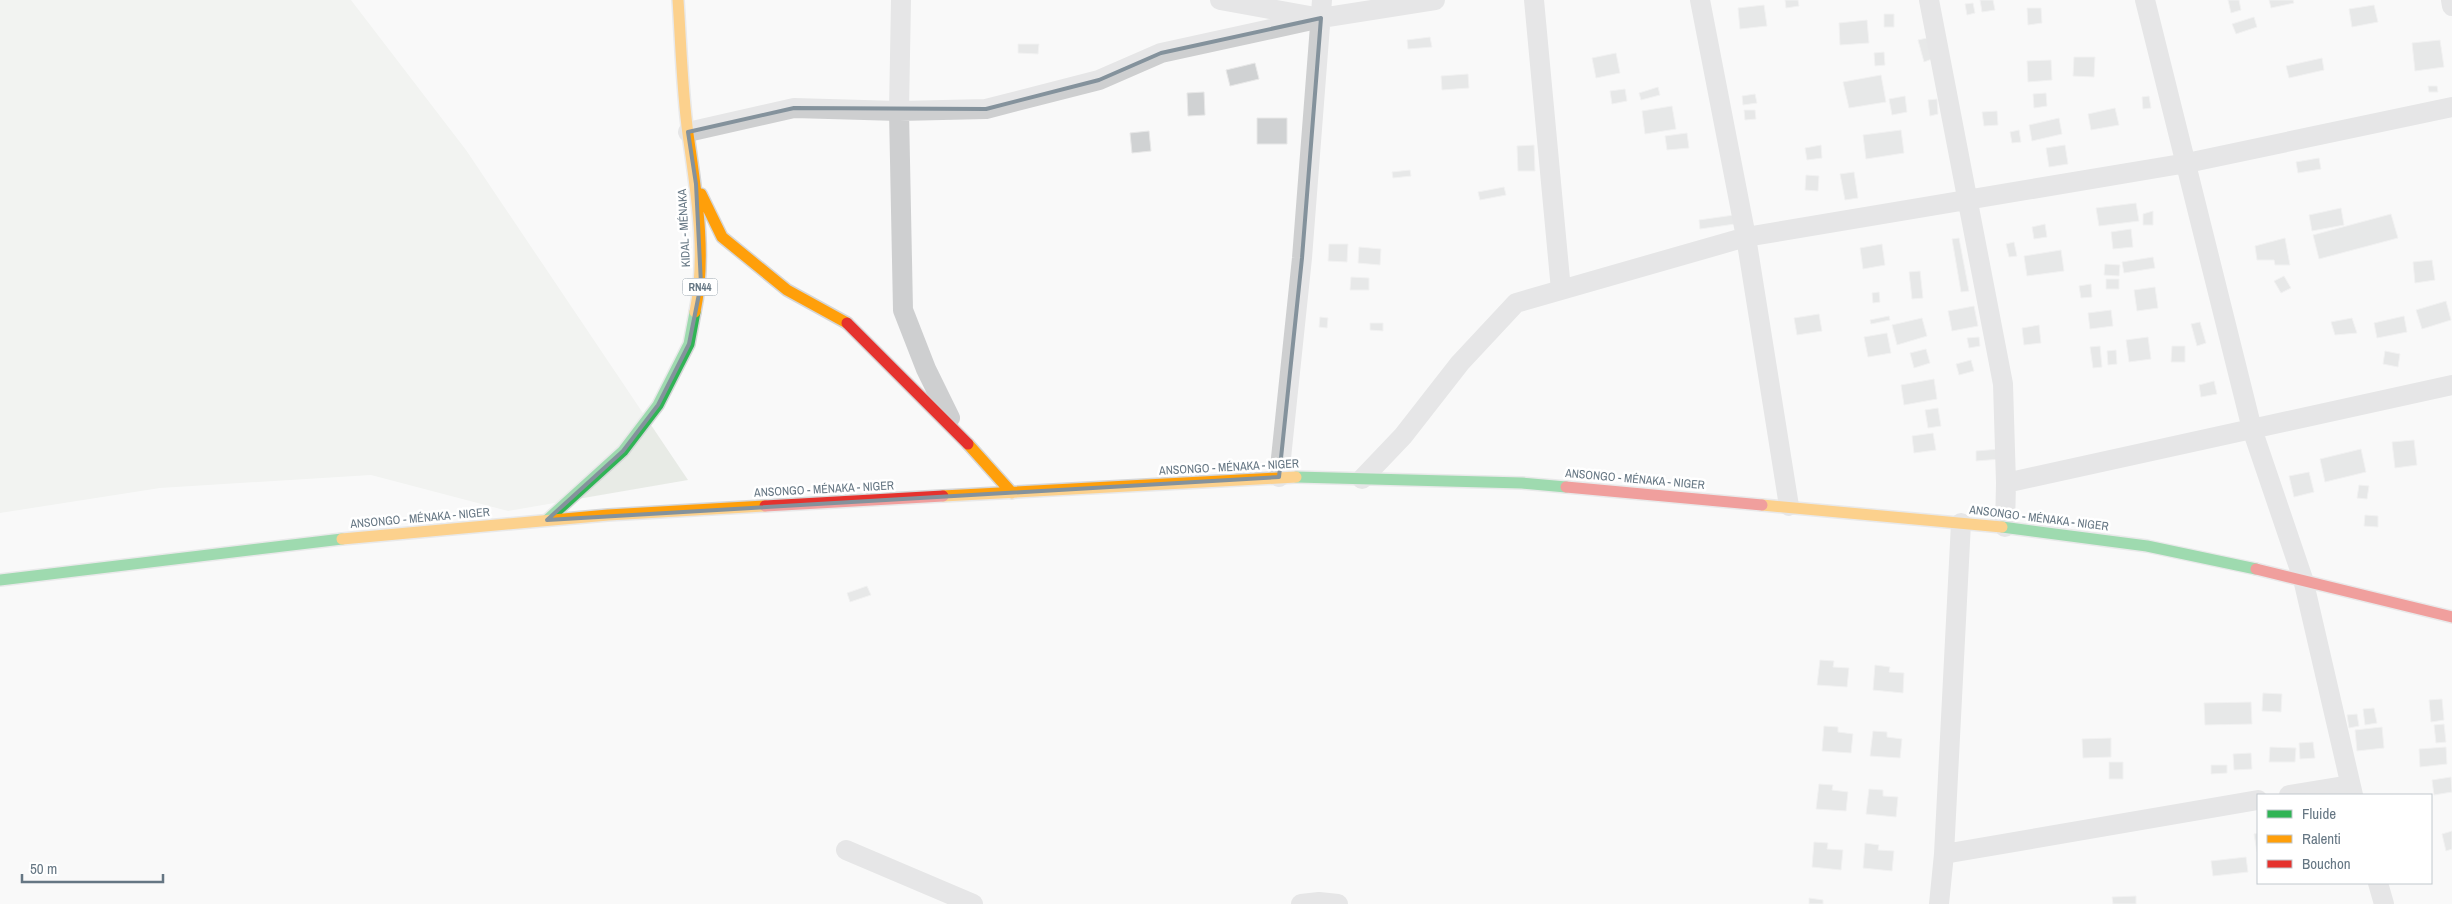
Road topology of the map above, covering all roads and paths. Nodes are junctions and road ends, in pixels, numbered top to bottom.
1 (678, 0) edge
2 (901, 0) edge
3 (1220, 0) edge
4 (1435, 0) edge
5 (1534, 0) edge
6 (1700, 0) edge
7 (1929, 0) edge
8 (2145, 0) edge
9 (2451, 0) edge
10 (2452, 6) edge
11 (1322, 9) edge
12 (2452, 107) edge
13 (899, 111) junction
14 (688, 132) junction
15 (2186, 163) junction
16 (696, 184) junction
17 (1967, 200) junction
18 (1746, 237) junction
19 (1561, 290) junction
20 (2452, 384) edge
21 (2252, 429) junction
22 (956, 430) junction
23 (1279, 477) junction
24 (1362, 479) junction
25 (2006, 483) junction
26 (1012, 493) junction
27 (1789, 506) junction
28 (547, 520) junction
29 (1961, 523) junction
30 (2005, 527) junction
31 (2302, 579) junction
32 (0, 580) edge
33 (2452, 617) edge
34 (2352, 790) edge
35 (2302, 794) edge
36 (2257, 800) edge
37 (846, 850) dead end
38 (1944, 854) junction
39 (2378, 884) edge
40 (974, 904) edge
41 (1302, 904) edge
42 (1338, 904) edge
43 (1939, 904) edge
44 (2384, 904) edge

1 - 14 main road, KIDAL - MÉNAKA / RN44
2 - 13 street
3 - 11 street
4 - 11 street
5 - 19 street
6 - 18 street
7 - 17 street
8 - 15 street
9 - 10 street
11 - 13 street
11 - 23 street
12 - 15 street
13 - 14 street
13 - 22 street
14 - 16 main road, KIDAL - MÉNAKA / RN44
15 - 17 street
15 - 21 street
16 - 22 main road
16 - 28 main road, KIDAL - MÉNAKA / RN44
17 - 18 street
17 - 25 street
18 - 19 street
18 - 27 street
19 - 24 street
20 - 21 street
21 - 25 street
21 - 31 street
22 - 26 main road
23 - 24 main road, ANSONGO - MÉNAKA - NIGER
23 - 26 main road, ANSONGO - MÉNAKA - NIGER
24 - 27 main road, ANSONGO - MÉNAKA - NIGER
25 - 30 street
26 - 28 main road, ANSONGO - MÉNAKA - NIGER
27 - 29 main road, ANSONGO - MÉNAKA - NIGER
28 - 32 main road, ANSONGO - MÉNAKA - NIGER
29 - 30 main road, ANSONGO - MÉNAKA - NIGER
29 - 38 street
30 - 31 main road, ANSONGO - MÉNAKA - NIGER
31 - 33 main road, ANSONGO - MÉNAKA - NIGER
31 - 34 street
34 - 35 street
36 - 38 street
37 - 40 street
38 - 43 street
39 - 44 street
41 - 42 street

